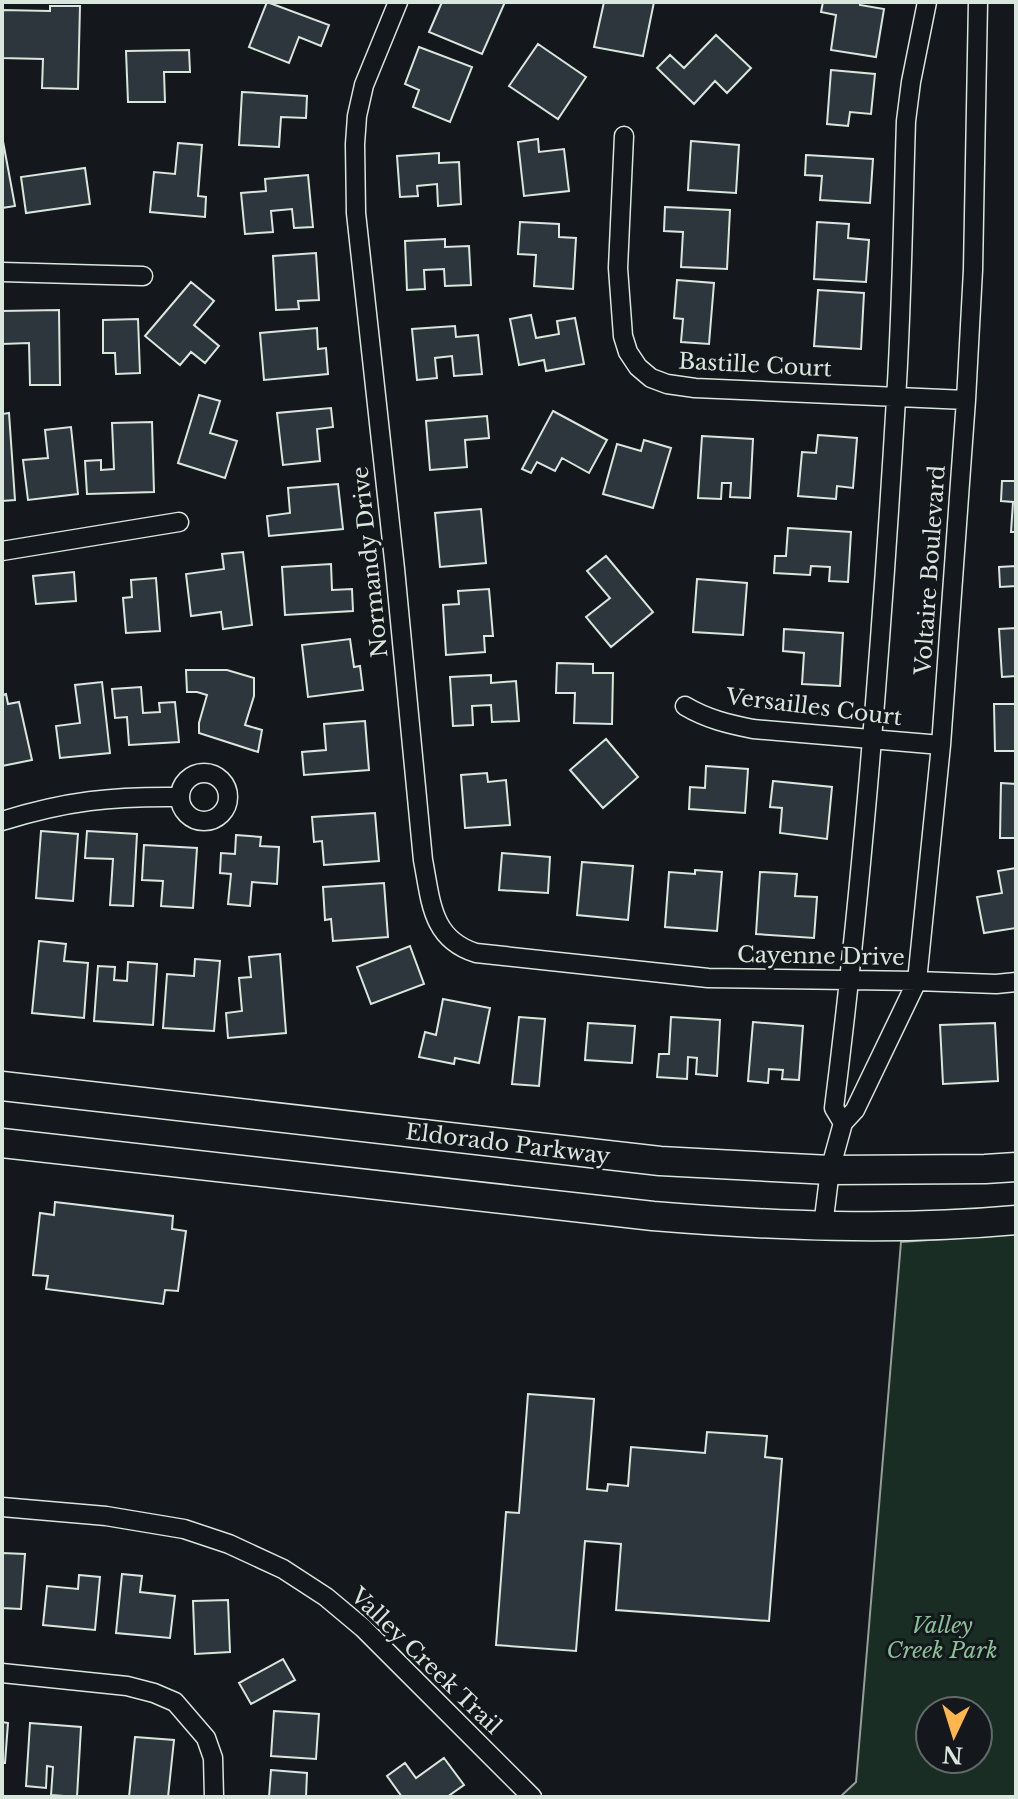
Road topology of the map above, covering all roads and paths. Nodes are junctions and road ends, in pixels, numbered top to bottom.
1 (398, 2) edge
2 (927, 2) edge
3 (978, 2) edge
4 (624, 136) dead end
5 (2, 272) edge
6 (143, 276) dead end
7 (896, 396) junction
8 (966, 400) junction
9 (179, 522) dead end
10 (2, 551) edge
11 (685, 706) dead end
12 (874, 739) junction
13 (941, 745) junction
14 (180, 797) dead end
15 (2, 821) edge
16 (626, 969) joint
17 (850, 980) junction
18 (917, 981) junction
19 (1016, 982) edge
20 (2, 1086) edge
21 (843, 1123) junction
22 (2, 1143) edge
23 (1016, 1167) edge
24 (830, 1170) junction
25 (1016, 1220) edge
26 (823, 1226) junction
27 (2, 1507) edge
28 (2, 1673) edge
29 (214, 1797) edge
30 (532, 1797) edge

1 - 16 street, Normandy Drive
2 - 7 street, Voltaire Boulevard
3 - 8 street, Voltaire Boulevard
4 - 7 street, Bastille Court
5 - 6 street
7 - 8 street, Bastille Court
7 - 12 street, Voltaire Boulevard
8 - 13 street, Voltaire Boulevard
9 - 10 street
11 - 12 street, Versailles Court
12 - 13 street, Versailles Court
12 - 17 street, Voltaire Boulevard
13 - 18 street, Voltaire Boulevard
14 - 15 street
16 - 17 street, Cayenne Drive
17 - 18 street, Cayenne Drive
17 - 21 street, Voltaire Boulevard
18 - 19 street, Cayenne Drive
18 - 21 street, Voltaire Boulevard
20 - 24 main road, Eldorado Parkway
21 - 24 street, Voltaire Boulevard
22 - 26 main road
23 - 24 main road, Eldorado Parkway
24 - 26 street, Voltaire Boulevard
25 - 26 main road
27 - 30 street, Valley Creek Trail
28 - 29 street

